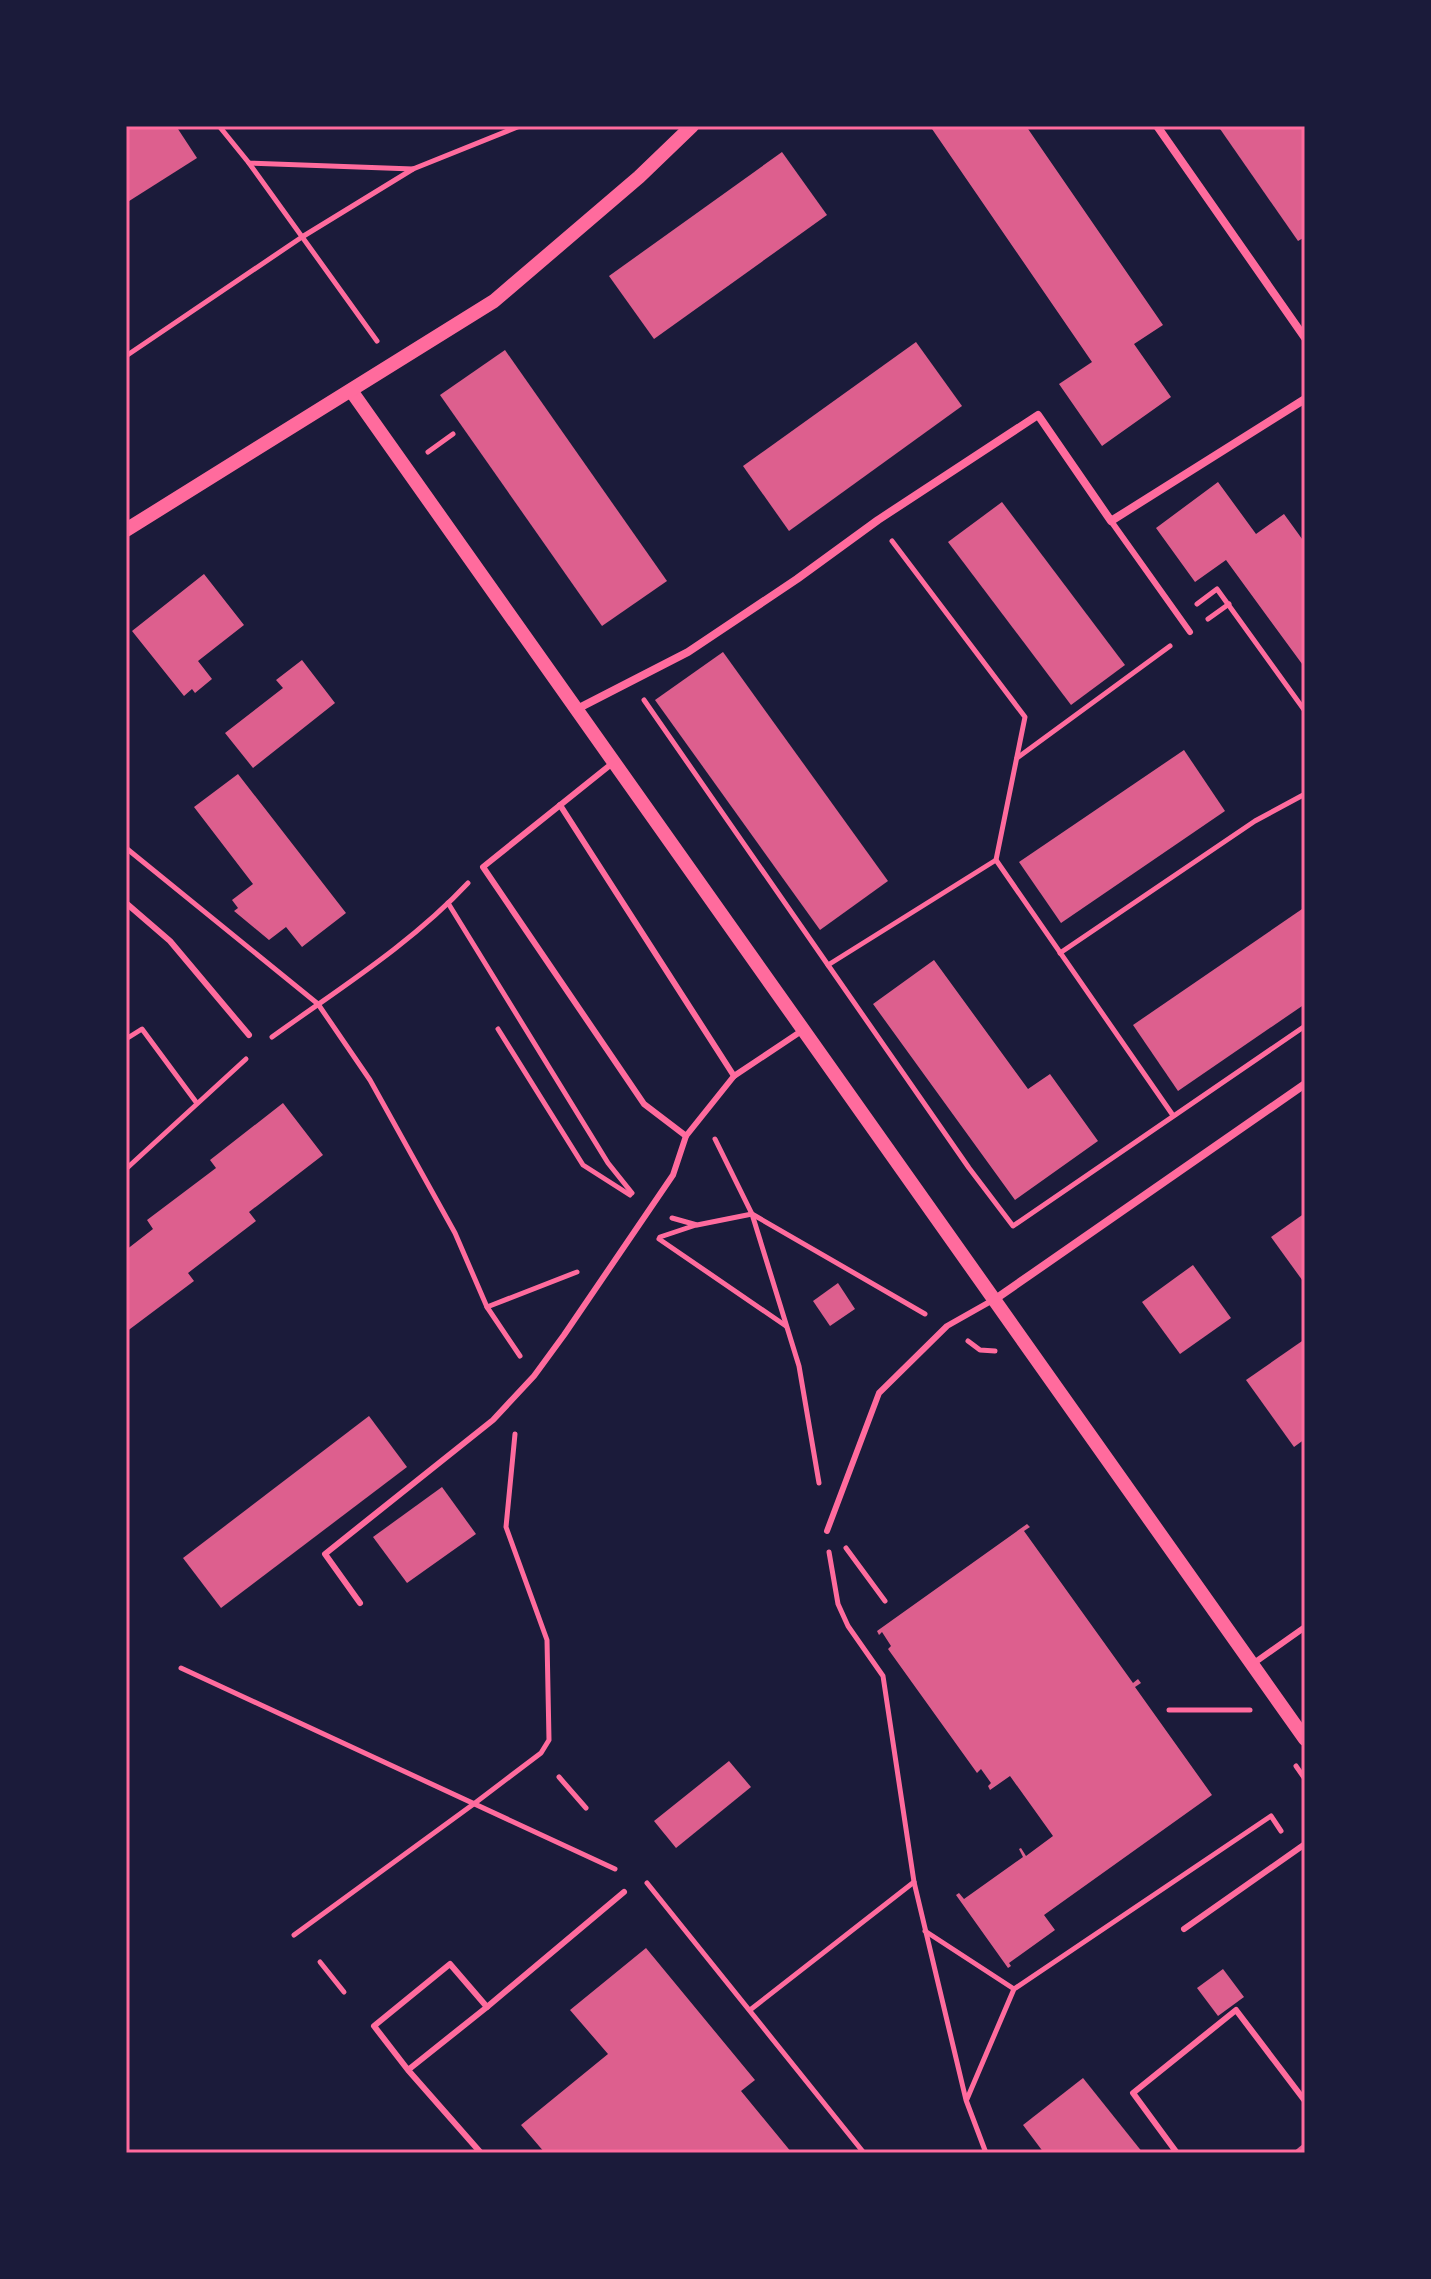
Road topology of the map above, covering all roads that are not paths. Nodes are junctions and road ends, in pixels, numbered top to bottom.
1 (692, 126) edge
2 (1157, 126) edge
3 (1305, 338) edge
4 (352, 392) junction
5 (1305, 399) edge
6 (1111, 521) junction
7 (126, 530) edge
8 (1190, 632) road end
9 (577, 709) junction
10 (614, 762) junction
11 (560, 805) junction
12 (126, 903) edge
13 (803, 1030) junction
14 (249, 1035) dead end
15 (734, 1076) junction
16 (1305, 1084) edge
17 (686, 1136) junction
18 (994, 1300) junction
19 (827, 1531) dead end
20 (360, 1603) dead end
21 (1305, 1627) edge
22 (1251, 1665) junction
23 (1305, 1739) edge
24 (1305, 1844) edge
25 (624, 1892) dead end
26 (1184, 1929) dead end
27 (487, 2007) junction
28 (408, 2070) junction
29 (1305, 2101) edge
30 (481, 2153) edge
31 (1177, 2153) edge

1 - 4 street
2 - 3 street
4 - 7 street
4 - 9 street
5 - 6 street
6 - 8 lane
6 - 9 street
9 - 10 street
10 - 11 lane
10 - 13 street
11 - 15 lane
11 - 17 lane
12 - 14 lane
13 - 15 lane
13 - 18 street
15 - 17 lane
16 - 18 street
17 - 20 lane
18 - 19 lane
18 - 22 street
21 - 22 lane
22 - 23 street
24 - 26 lane
25 - 27 lane
27 - 28 lane
27 - 28 lane
28 - 30 lane
29 - 31 lane

